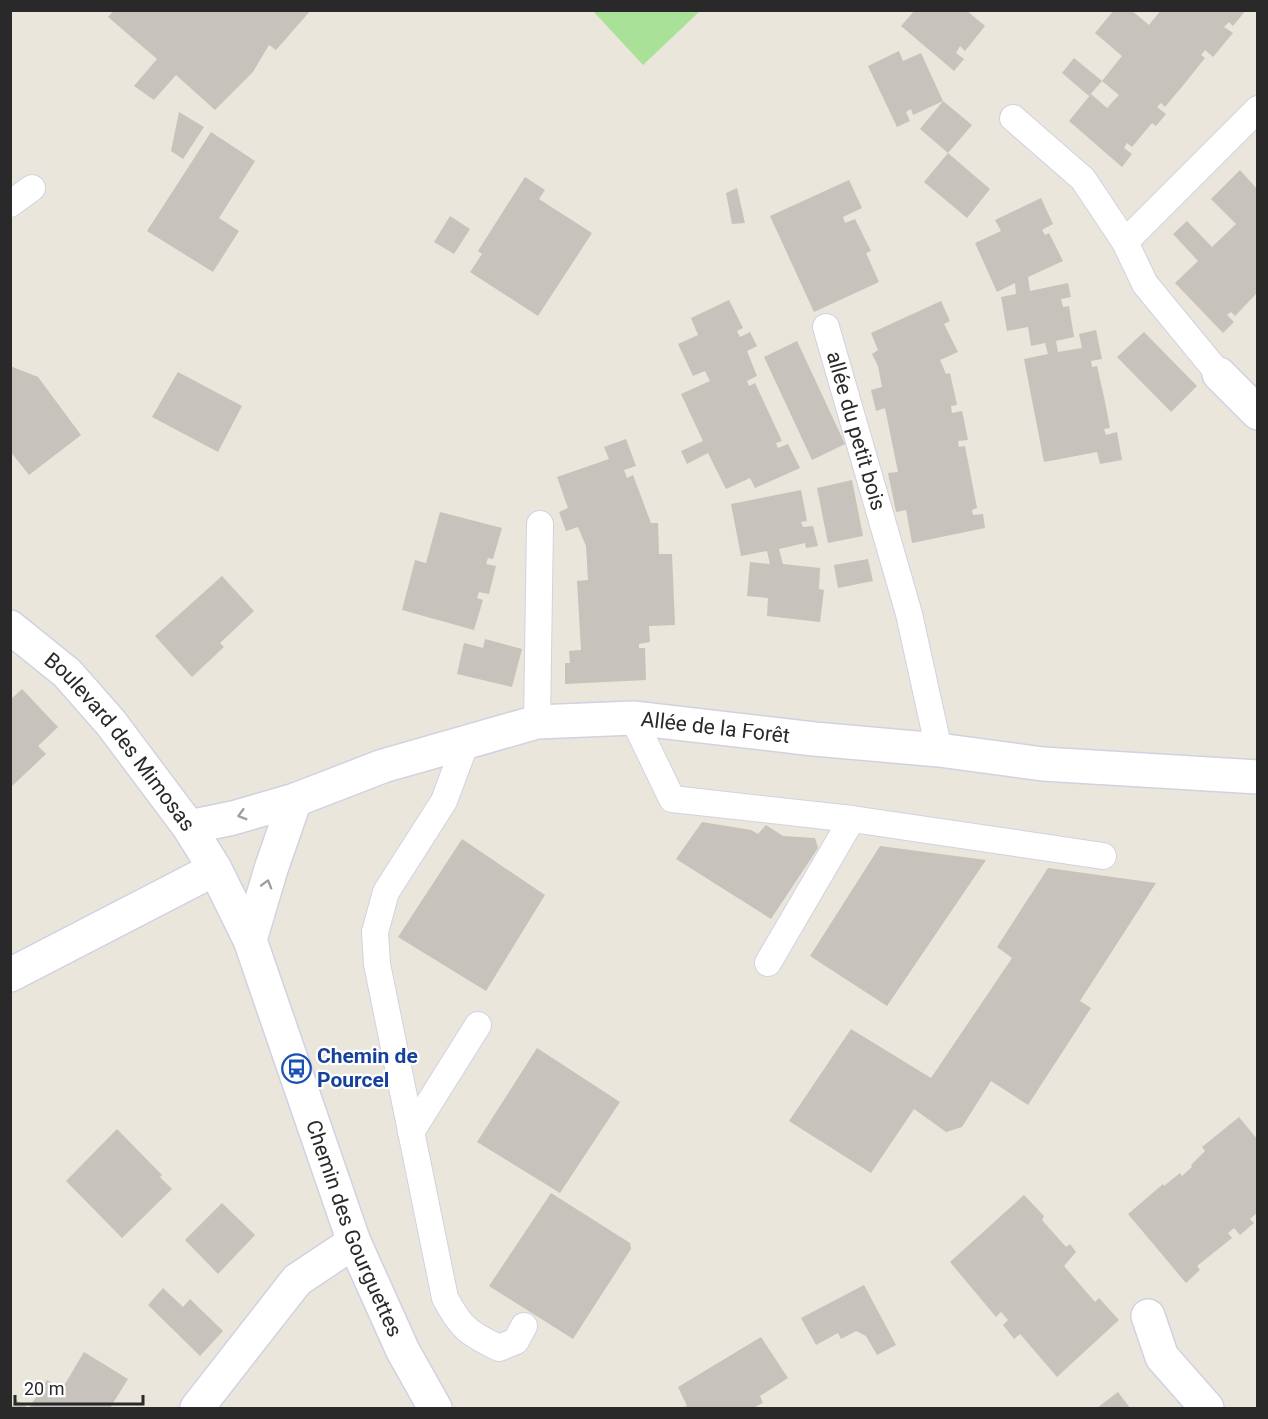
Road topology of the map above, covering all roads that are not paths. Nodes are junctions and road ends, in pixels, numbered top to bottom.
1 (1257, 109) edge
2 (1013, 118) dead end
3 (32, 188) dead end
4 (10, 204) edge
5 (1125, 242) junction
6 (826, 327) dead end
7 (1219, 374) joint
8 (1257, 413) edge
9 (540, 524) dead end
10 (10, 627) edge
11 (633, 718) junction
12 (537, 722) junction
13 (466, 742) junction
14 (939, 750) junction
15 (1257, 777) edge
16 (295, 800) junction
17 (852, 819) junction
18 (189, 827) junction
19 (1103, 856) dead end
20 (215, 869) junction
21 (250, 940) junction
22 (768, 963) dead end
23 (10, 975) edge
24 (478, 1025) dead end
25 (411, 1132) junction
26 (354, 1242) junction
27 (1148, 1316) dead end
28 (524, 1326) dead end
29 (197, 1408) edge
30 (435, 1408) edge
31 (1207, 1408) edge

1 - 5 lane
2 - 5 lane
3 - 4 lane
5 - 7 lane
6 - 14 lane, allée du petit bois
7 - 8 street
9 - 12 lane
10 - 18 street, Boulevard des Mimosas
11 - 12 street, Allée de la Forêt
11 - 14 street, Allée de la Forêt
11 - 17 lane
12 - 13 street, Allée de la Forêt
13 - 16 street, Allée de la Forêt
13 - 25 lane
14 - 15 street, Allée de la Forêt
16 -> 18 street, Allée de la Forêt
21 -> 16 street
17 - 19 lane
17 - 22 lane
18 - 20 street, Boulevard des Mimosas
20 - 21 street, Chemin des Gourguettes
20 - 23 street
21 - 26 street, Chemin des Gourguettes
24 - 25 lane
25 - 28 lane
26 - 29 street
26 - 30 street, Chemin des Gourguettes
27 - 31 street

